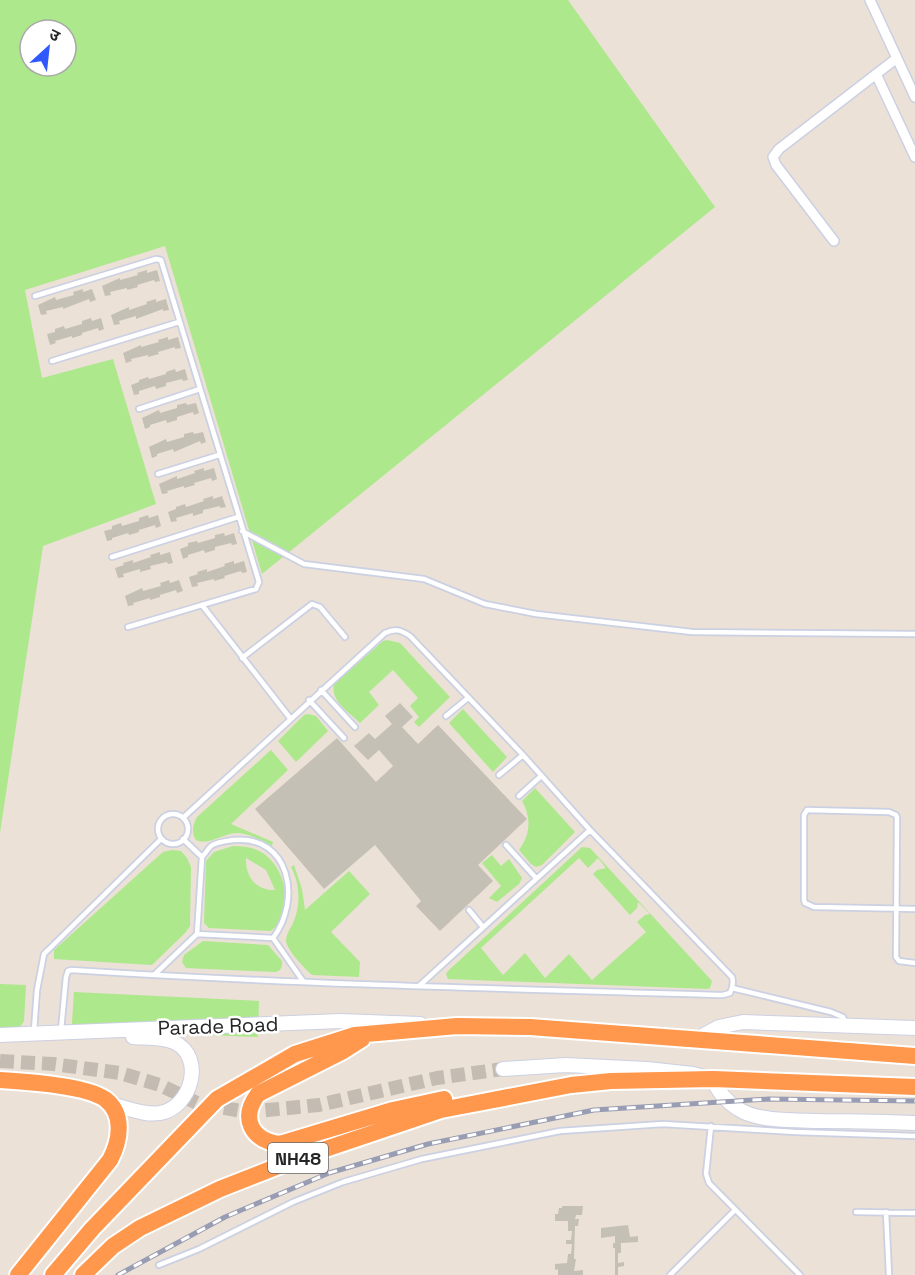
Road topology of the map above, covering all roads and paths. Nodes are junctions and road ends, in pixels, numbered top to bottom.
1 (870, 0) edge
2 (897, 58) junction
3 (876, 74) junction
4 (915, 97) edge
5 (915, 157) edge
6 (834, 241) dead end
7 (35, 296) dead end
8 (180, 322) junction
9 (52, 361) dead end
10 (200, 389) junction
11 (139, 409) dead end
12 (219, 455) junction
13 (158, 474) dead end
14 (238, 517) junction
15 (242, 531) junction
16 (112, 557) dead end
17 (202, 605) junction
18 (128, 627) dead end
19 (915, 634) edge
20 (345, 636) dead end
21 (242, 658) junction
22 (321, 690) junction
23 (468, 698) junction
24 (309, 700) junction
25 (446, 716) dead end
26 (290, 718) junction
27 (355, 727) dead end
28 (344, 738) dead end
29 (522, 755) junction
30 (499, 775) dead end
31 (540, 777) junction
32 (519, 796) dead end
33 (184, 817) junction
34 (590, 830) junction
35 (161, 839) junction
36 (183, 839) junction
37 (506, 845) dead end
38 (202, 857) junction
39 (536, 878) junction
40 (897, 909) junction
41 (915, 909) edge
42 (469, 910) dead end
43 (483, 927) junction
44 (197, 934) junction
45 (273, 938) junction
46 (915, 963) edge
47 (153, 975) junction
48 (303, 981) junction
49 (419, 986) junction
50 (732, 988) junction
51 (847, 1025) junction
52 (436, 1027) junction
53 (915, 1028) edge
54 (68, 1033) junction
55 (370, 1033) junction
56 (33, 1034) junction
57 (0, 1035) edge
58 (695, 1040) junction
59 (915, 1056) edge
60 (503, 1069) tunnel mouth
61 (713, 1079) junction
62 (0, 1080) edge
63 (915, 1087) edge
64 (527, 1093) junction
65 (110, 1104) junction
66 (915, 1123) edge
67 (711, 1126) junction
68 (915, 1136) edge
69 (735, 1211) junction
70 (856, 1212) dead end
71 (886, 1212) junction
72 (915, 1213) edge
73 (159, 1266) dead end
74 (18, 1275) edge
75 (53, 1275) edge
76 (83, 1275) edge
77 (670, 1275) edge
78 (800, 1275) edge
79 (889, 1275) edge

1 - 2 street
2 - 3 street
2 - 4 street
3 - 5 street
3 - 6 street
7 - 8 lane
8 - 9 lane
8 - 10 lane
10 - 11 lane
10 - 12 lane
12 - 13 lane
12 - 14 lane
14 - 15 lane
14 - 16 lane
15 - 17 lane
15 - 19 lane
17 - 18 lane
17 - 21 lane
20 - 21 lane
21 - 26 lane
22 - 23 lane
22 - 24 lane
22 - 27 lane
23 - 25 lane
23 - 29 lane
24 - 26 lane
24 - 28 lane
26 - 33 lane
29 - 30 lane
29 - 31 lane
31 - 32 lane
31 - 34 lane
33 - 35 lane
33 - 36 lane
34 - 39 lane
34 - 50 lane
35 - 36 lane
35 - 56 lane
36 - 38 lane
37 - 39 lane
38 - 44 lane
38 - 45 lane
39 - 43 lane
40 - 40 lane
40 - 41 lane
40 - 46 lane
42 - 43 lane
43 - 49 lane
44 - 45 lane
44 - 47 lane
45 - 48 lane
47 - 48 lane
47 - 54 lane
48 - 49 lane
49 - 50 lane
50 - 51 lane
51 - 53 street
51 - 58 street
52 - 54 street, Parade Road
52 - 55 highway
52 - 58 highway
54 - 56 street, Parade Road
54 - 65 street
55 - 64 highway
55 - 75 highway
56 - 57 street, Parade Road
58 - 59 highway
60 - 61 street
61 - 63 highway, NH48
61 - 64 highway, NH48
61 - 66 street
62 - 65 highway
64 - 76 highway, NH48
65 - 74 highway
67 - 68 lane
67 - 69 lane
67 - 73 lane
69 - 77 lane
69 - 78 lane
70 - 71 lane
71 - 72 lane
71 - 79 lane

